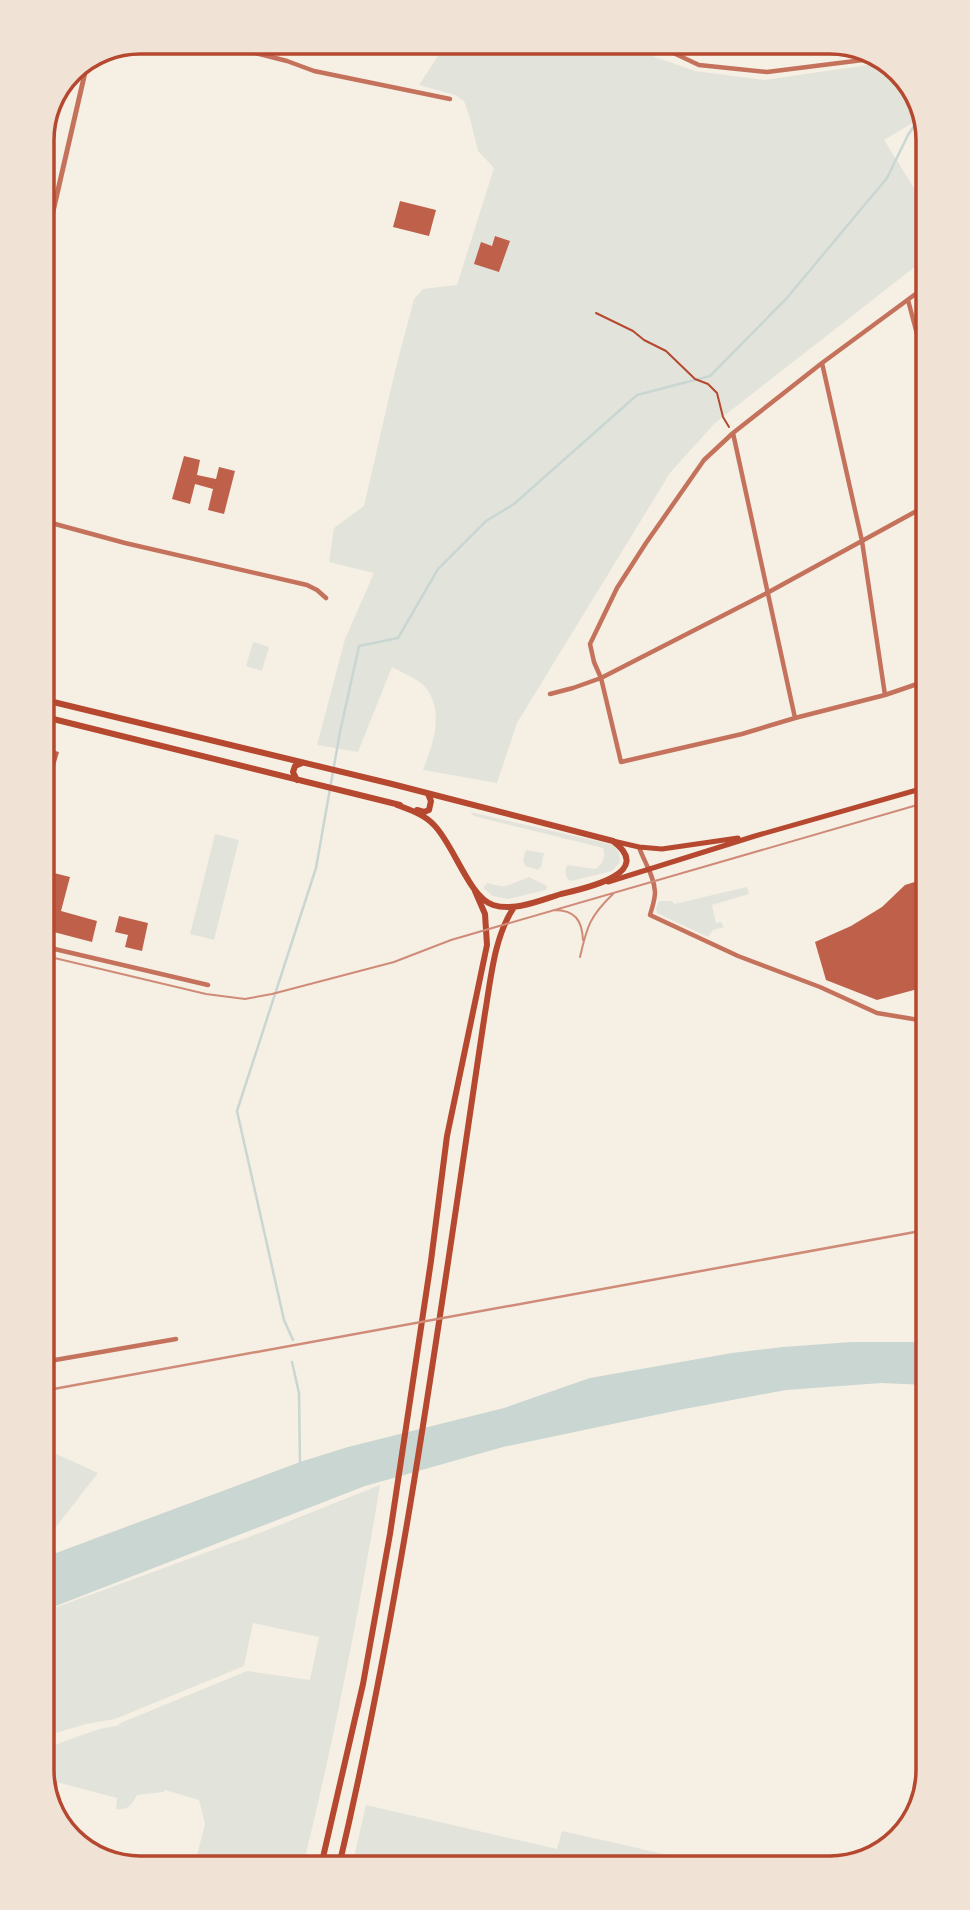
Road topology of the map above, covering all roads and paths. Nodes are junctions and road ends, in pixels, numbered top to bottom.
1 (259, 54) edge
2 (676, 54) edge
3 (861, 60) edge
4 (85, 75) edge
5 (450, 99) dead end
6 (54, 209) edge
7 (916, 294) edge
8 (908, 300) junction
9 (596, 313) dead end
10 (916, 330) edge
11 (822, 363) junction
12 (733, 433) junction
13 (916, 511) edge
14 (54, 524) edge
15 (862, 541) junction
16 (767, 593) junction
17 (326, 598) dead end
18 (601, 678) junction
19 (916, 684) edge
20 (550, 694) dead end
21 (885, 695) junction
22 (54, 702) edge
23 (795, 718) junction
24 (54, 719) edge
25 (302, 763) junction
26 (297, 780) junction
27 (916, 790) edge
28 (428, 794) junction
29 (397, 804) junction
30 (755, 836) junction
31 (613, 841) junction
32 (639, 847) junction
33 (649, 870) junction
34 (605, 883) junction
35 (475, 891) junction
36 (514, 907) junction
37 (54, 949) edge
38 (208, 985) dead end
39 (916, 1020) edge
40 (176, 1339) dead end
41 (54, 1360) edge
42 (323, 1856) edge
43 (341, 1856) edge

1 - 5 street
2 - 3 street
4 - 6 street
7 - 8 street
8 - 10 street
8 - 11 street
9 - 12 path
11 - 12 street
11 - 15 street
12 - 16 street
12 - 18 street
13 - 15 street
14 - 17 street
15 - 16 street
15 - 21 street
16 - 18 street
16 - 23 street
18 - 20 street
18 - 23 street
19 - 21 street
21 - 23 street
22 - 25 main road
24 - 26 main road
25 - 26 main road
25 - 28 main road
26 - 29 main road
27 - 30 main road
28 - 29 main road
28 - 31 main road
29 - 35 main road
30 - 32 main road
30 - 33 main road
31 - 32 main road
31 - 34 main road
32 - 33 street
33 - 34 main road
33 - 39 street
34 - 36 main road
35 - 36 main road
35 - 42 main road
36 - 43 main road
37 - 38 street
40 - 41 street

